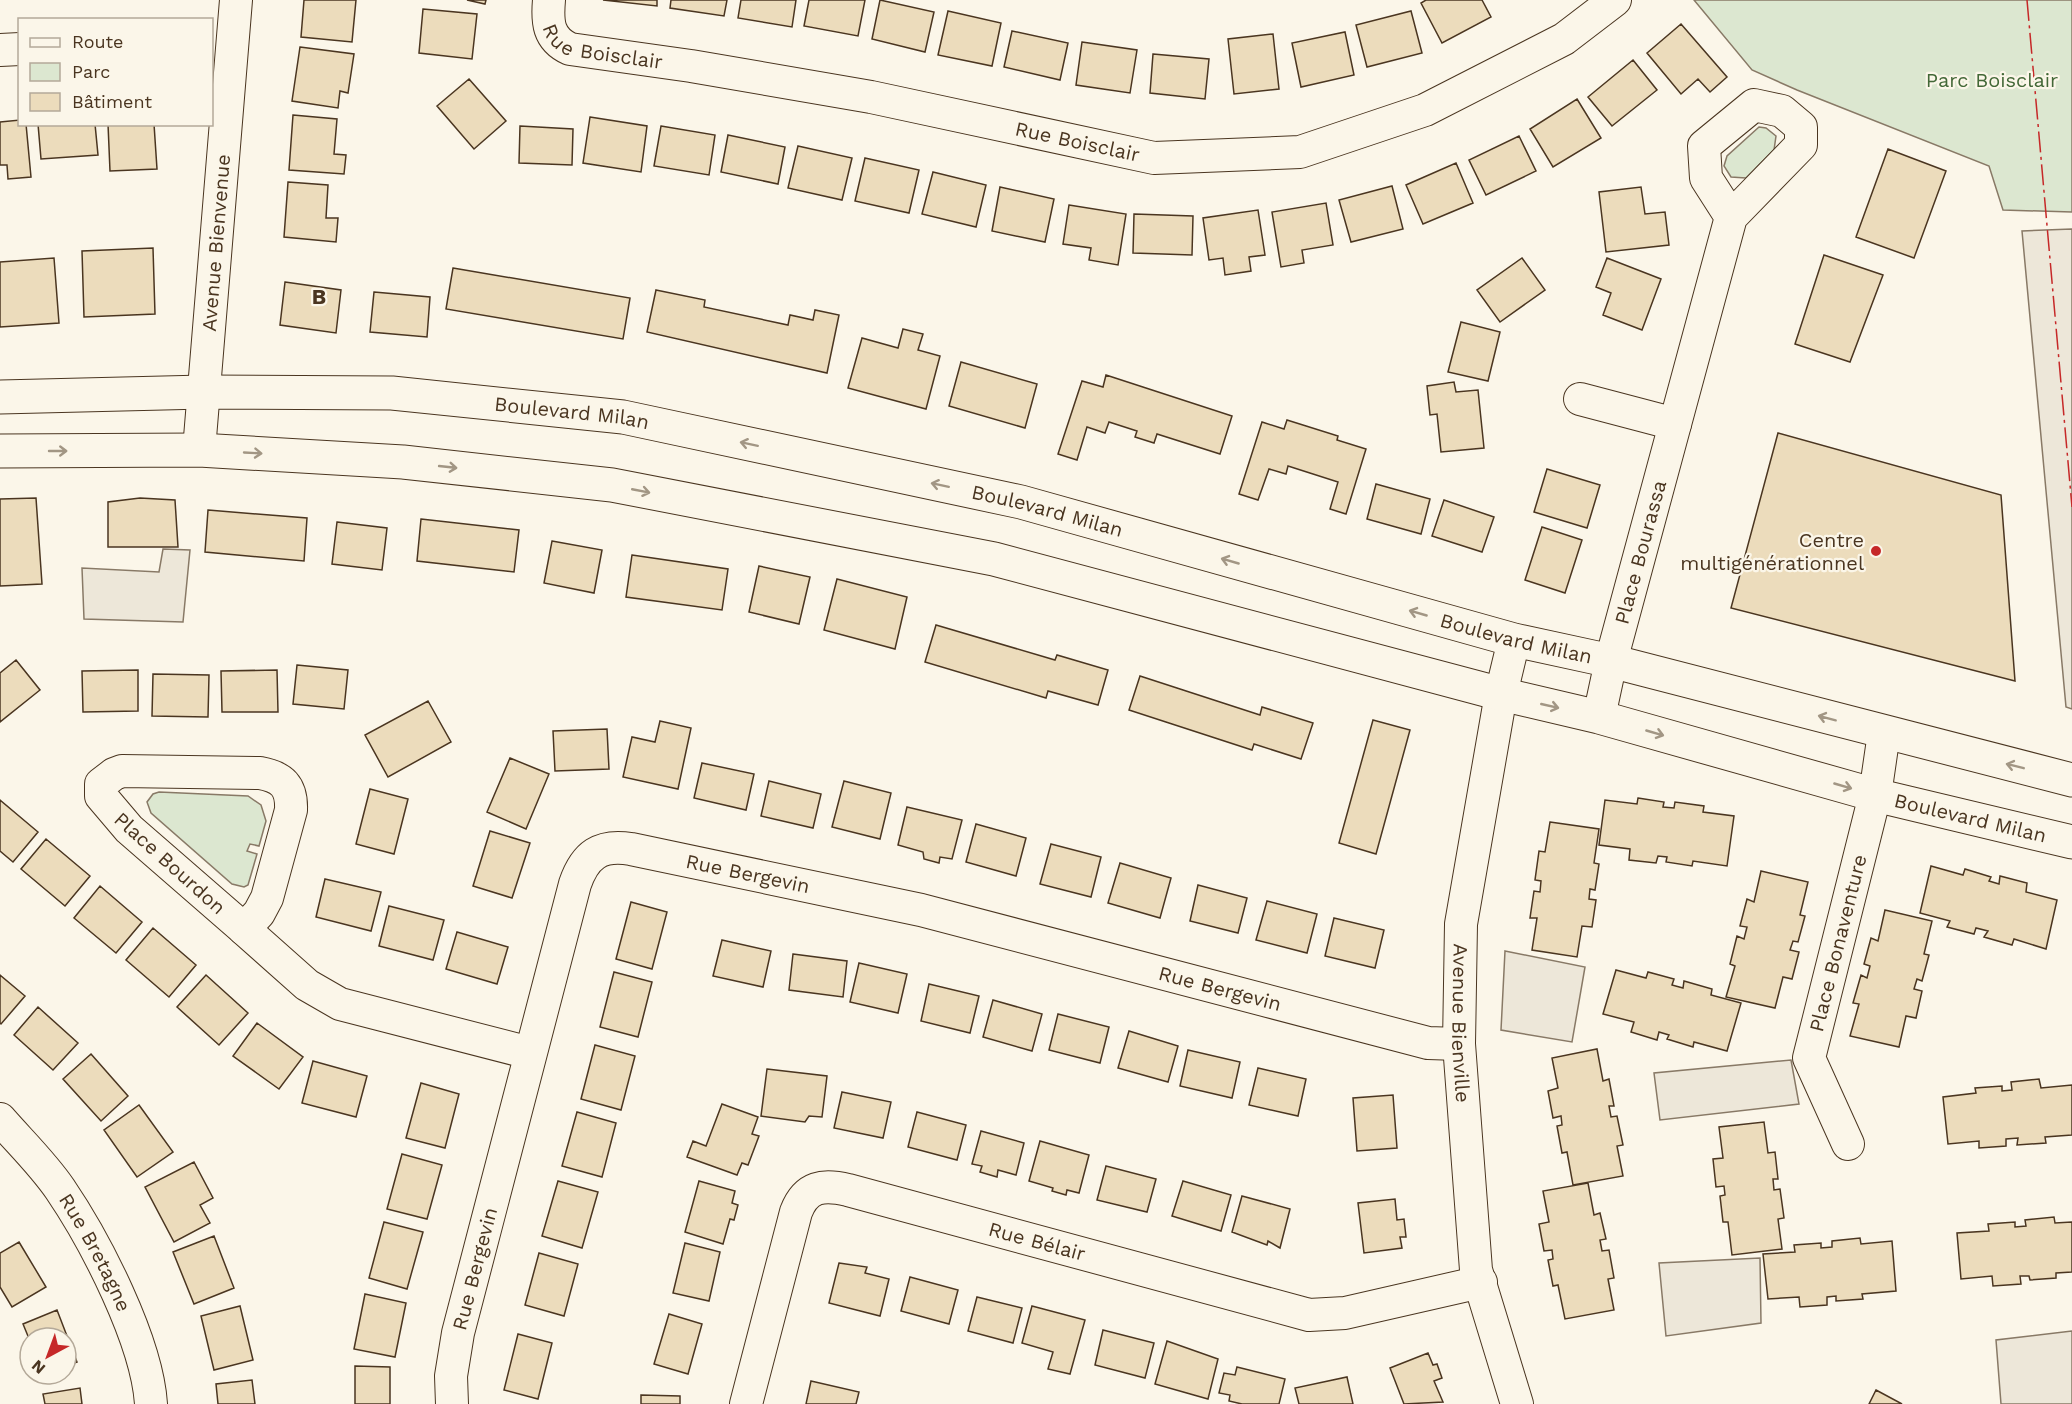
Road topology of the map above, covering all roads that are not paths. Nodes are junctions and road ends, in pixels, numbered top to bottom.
1 (236, 0) edge
2 (549, 0) edge
3 (1616, 0) edge
4 (222, 40) edge
5 (18, 49) edge
6 (0, 50) edge
7 (1731, 217) dead end
8 (204, 392) junction
9 (0, 397) edge
10 (1580, 399) dead end
11 (1675, 424) junction
12 (199, 450) junction
13 (0, 451) edge
14 (1514, 640) junction
15 (1611, 661) junction
16 (1501, 694) junction
17 (1599, 717) junction
18 (1884, 733) junction
19 (2072, 780) edge
20 (1875, 795) junction
21 (2072, 842) edge
22 (244, 929) junction
23 (1459, 1044) junction
24 (530, 1053) junction
25 (0, 1119) edge
26 (1848, 1144) dead end
27 (1481, 1282) junction
28 (151, 1404) edge
29 (452, 1404) edge
30 (746, 1404) edge
31 (1517, 1404) edge

1 - 4 street, Avenue Bienvenue
2 - 3 street, Rue Boisclair
4 - 8 street, Avenue Bienvenue
5 - 6 street
7 - 11 street, Place Bourassa
8 - 9 main road, Boulevard Milan
8 - 12 street, Avenue Bienvenue
14 -> 8 main road, Boulevard Milan
10 - 11 street
11 - 15 street, Place Bourassa
13 -> 12 main road, Boulevard Milan
12 -> 16 main road, Boulevard Milan
14 - 15 main road, Boulevard Milan
14 - 16 street, Avenue Bienville
15 - 17 street, Place Bourassa
18 -> 15 main road, Boulevard Milan
16 -> 17 main road, Boulevard Milan
16 - 23 street, Avenue Bienville
17 -> 20 main road, Boulevard Milan
19 -> 18 main road, Boulevard Milan
18 - 20 street, Place Bonaventure
20 - 21 main road, Boulevard Milan
20 - 26 street, Place Bonaventure
22 - 22 street, Place Bourdon
22 - 24 street, Place Bourdon
23 - 24 street, Rue Bergevin
23 - 27 street, Avenue Bienville
24 - 29 street, Rue Bergevin
25 - 28 street, Rue Bretagne
27 - 30 street, Rue Bélair
27 - 31 street, Avenue Bienville

